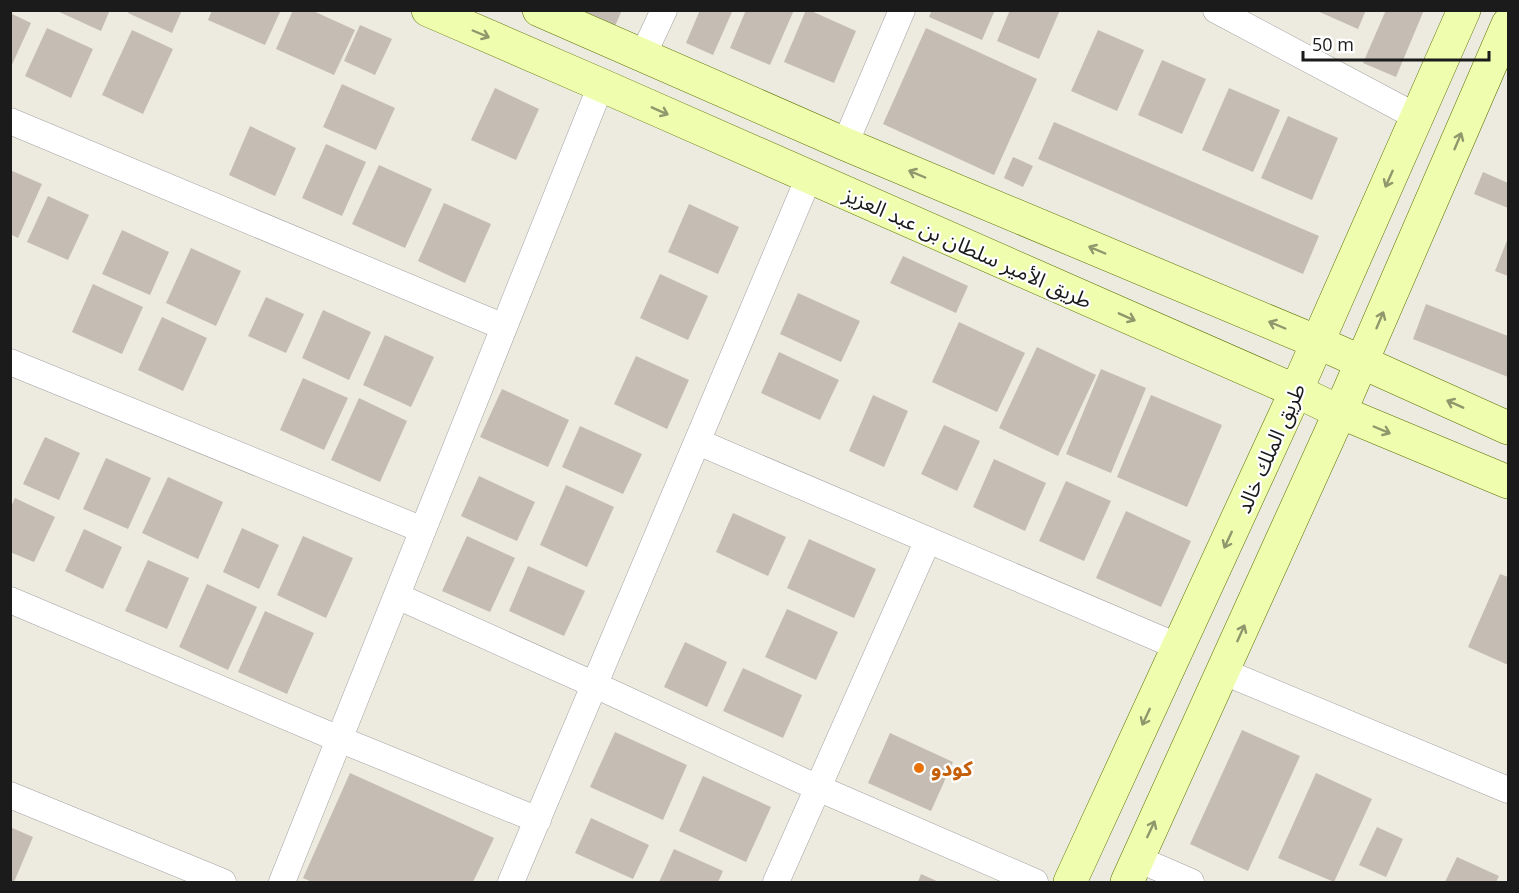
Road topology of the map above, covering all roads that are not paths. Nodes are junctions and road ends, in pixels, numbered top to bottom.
1 (428, 10) edge
2 (539, 10) edge
3 (664, 10) edge
4 (902, 10) edge
5 (1216, 10) edge
6 (1464, 10) edge
7 (1509, 24) edge
8 (643, 56) junction
9 (601, 85) junction
10 (1417, 117) junction
11 (10, 121) edge
12 (845, 144) junction
13 (809, 177) junction
14 (504, 327) junction
15 (1317, 342) junction
16 (10, 362) edge
17 (1362, 363) junction
18 (1296, 391) junction
19 (1340, 412) junction
20 (1509, 428) edge
21 (698, 442) junction
22 (1509, 482) edge
23 (423, 530) junction
24 (928, 540) junction
25 (397, 596) junction
26 (10, 600) edge
27 (1179, 647) junction
28 (1224, 672) junction
29 (595, 685) junction
30 (339, 739) junction
31 (818, 788) junction
32 (1509, 790) edge
33 (10, 795) edge
34 (538, 820) junction
35 (1132, 871) edge
36 (223, 882) edge
37 (282, 882) edge
38 (511, 882) edge
39 (776, 882) edge
40 (1035, 882) edge
41 (1070, 882) edge
42 (1191, 882) edge

1 -> 9 main road, طريق الأمير سلطان بن عبد العزيز
2 - 8 main road
3 - 8 street
4 - 12 street
5 - 10 street
6 - 10 main road, طريق الملك خالد
17 -> 7 main road
8 - 12 main road
9 -> 13 main road, طريق الأمير سلطان بن عبد العزيز
9 - 14 street
10 -> 15 main road, طريق الملك خالد
11 - 14 street
15 -> 12 main road
13 -> 18 main road, طريق الأمير سلطان بن عبد العزيز
13 - 21 street
14 - 23 street
15 - 17 main road
15 - 18 main road, طريق الملك خالد
16 - 23 street
17 - 19 main road
20 -> 17 main road
18 - 19 main road, طريق الأمير سلطان بن عبد العزيز
18 -> 27 main road, طريق الملك خالد
19 -> 22 main road, طريق الأمير سلطان بن عبد العزيز
28 -> 19 main road
21 - 24 street
21 - 29 street
23 - 25 street
24 - 27 street
24 - 31 street
25 - 29 street
25 - 30 street
26 - 30 street
27 -> 41 main road, طريق الملك خالد
28 - 32 street
35 -> 28 main road
29 - 31 street
29 - 34 street
30 - 34 street
30 - 37 street
31 - 39 street
31 - 40 street
33 - 36 street
34 - 38 street
35 - 42 street

